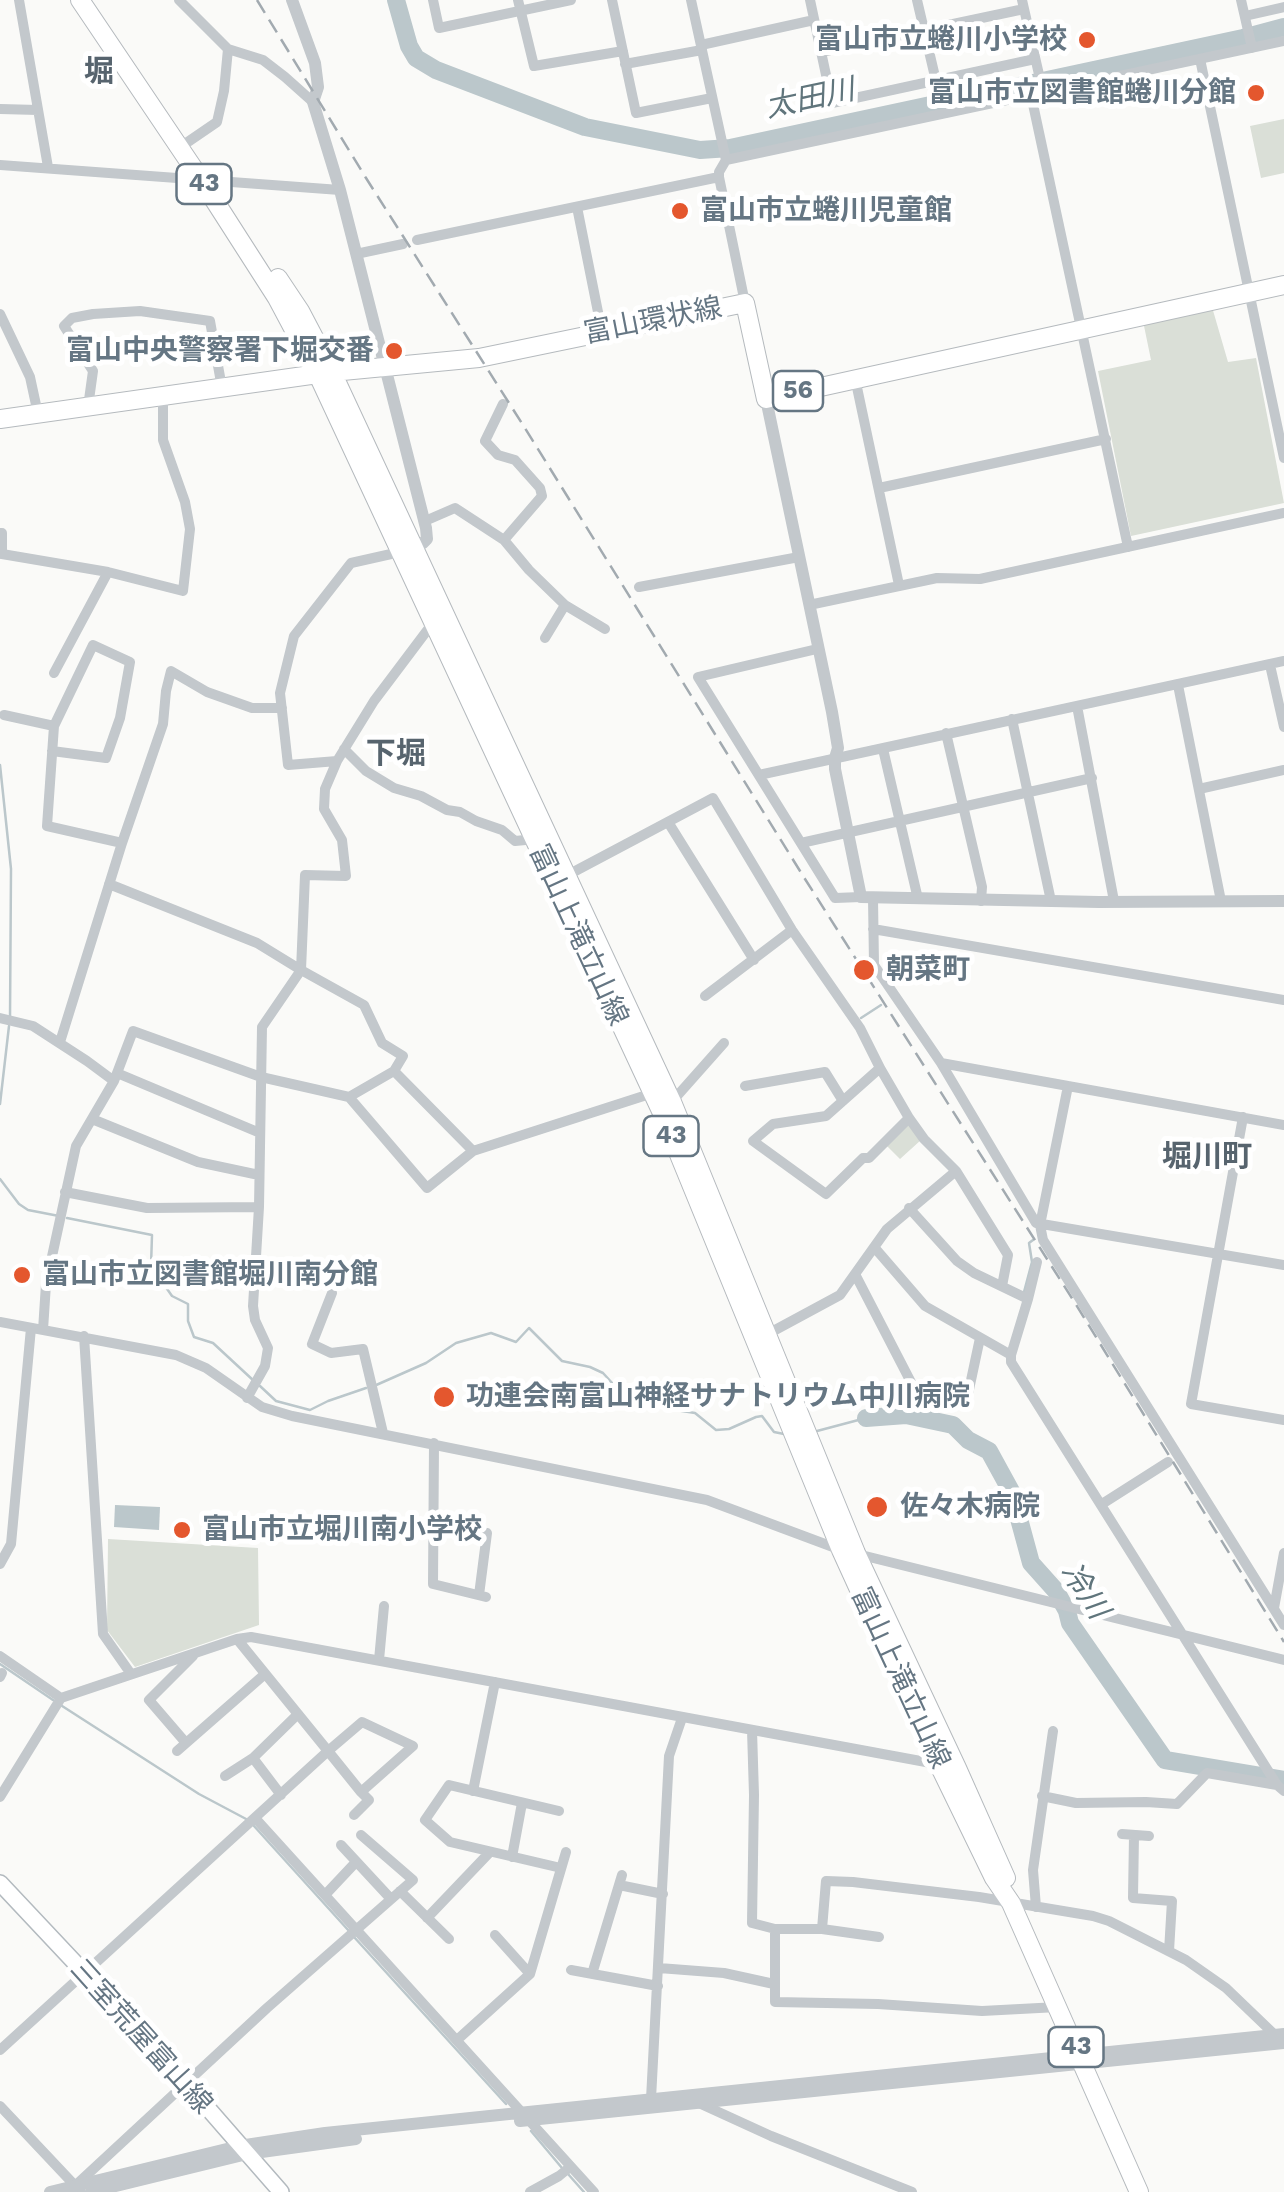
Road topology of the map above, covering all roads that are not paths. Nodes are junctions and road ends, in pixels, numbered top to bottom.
1 (18, 0) edge
2 (80, 0) edge
3 (93, 0) edge
4 (180, 0) edge
5 (292, 0) edge
6 (433, 0) edge
7 (571, 0) edge
8 (612, 0) edge
9 (691, 0) edge
10 (810, 0) edge
11 (918, 0) edge
12 (1242, 0) edge
13 (519, 5) edge
14 (1023, 5) edge
15 (1284, 7) edge
16 (1245, 16) junction
17 (814, 20) junction
18 (924, 30) junction
19 (1284, 41) edge
20 (701, 48) junction
21 (1252, 48) junction
22 (228, 49) junction
23 (623, 51) junction
24 (822, 52) junction
25 (1200, 59) junction
26 (1034, 60) junction
27 (626, 64) junction
28 (936, 81) junction
29 (1038, 92) junction
30 (712, 98) junction
31 (313, 102) junction
32 (0, 109) edge
33 (38, 110) junction
34 (184, 145) junction
35 (726, 159) junction
36 (0, 165) edge
37 (48, 167) junction
38 (719, 178) junction
39 (209, 182) junction
40 (340, 190) junction
41 (577, 207) junction
42 (418, 240) dead end
43 (403, 244) dead end
44 (356, 254) junction
45 (1284, 284) edge
46 (1249, 292) junction
47 (744, 303) junction
48 (0, 314) edge
49 (1082, 328) junction
50 (602, 332) junction
51 (383, 366) junction
52 (325, 374) junction
53 (855, 378) junction
54 (222, 388) junction
55 (163, 395) junction
56 (766, 398) junction
57 (1278, 400) edge
58 (503, 404) dead end
59 (88, 407) junction
60 (38, 414) junction
61 (0, 418) edge
62 (1106, 439) junction
63 (1284, 458) edge
64 (879, 488) junction
65 (1284, 513) edge
66 (424, 520) junction
67 (0, 533) edge
68 (504, 540) junction
69 (1128, 547) junction
70 (407, 550) junction
71 (799, 557) junction
72 (108, 572) junction
73 (900, 585) junction
74 (638, 587) dead end
75 (565, 605) junction
76 (809, 605) junction
77 (438, 617) junction
78 (605, 629) dead end
79 (545, 638) dead end
80 (817, 649) junction
81 (1284, 662) edge
82 (1270, 664) junction
83 (54, 673) dead end
84 (1178, 685) junction
85 (1077, 706) junction
86 (282, 708) junction
87 (4, 714) dead end
88 (1012, 719) junction
89 (54, 726) junction
90 (1284, 727) edge
91 (946, 733) junction
92 (344, 749) junction
93 (884, 749) junction
94 (52, 752) junction
95 (835, 758) junction
96 (337, 761) junction
97 (1284, 770) edge
98 (758, 775) junction
99 (1092, 778) junction
100 (1199, 788) junction
101 (1028, 792) junction
102 (963, 807) junction
103 (668, 822) junction
104 (900, 822) junction
105 (849, 832) junction
106 (542, 841) junction
107 (122, 842) junction
108 (801, 843) junction
109 (560, 879) junction
110 (109, 884) junction
111 (867, 898) junction
112 (918, 899) junction
113 (981, 900) junction
114 (1221, 900) junction
115 (1051, 901) junction
116 (1114, 901) junction
117 (1284, 902) edge
118 (873, 929) junction
119 (792, 930) junction
120 (754, 960) junction
121 (300, 970) junction
122 (705, 996) dead end
123 (1284, 1000) edge
124 (0, 1018) edge
125 (60, 1042) junction
126 (724, 1043) dead end
127 (940, 1063) junction
128 (880, 1068) junction
129 (394, 1072) junction
130 (115, 1077) junction
131 (261, 1077) junction
132 (745, 1086) dead end
133 (1068, 1086) junction
134 (349, 1096) junction
135 (663, 1099) junction
136 (843, 1101) junction
137 (1243, 1117) junction
138 (909, 1118) junction
139 (92, 1120) junction
140 (1284, 1124) edge
141 (260, 1133) junction
142 (473, 1151) junction
143 (956, 1171) junction
144 (259, 1175) junction
145 (64, 1192) junction
146 (259, 1208) junction
147 (909, 1208) junction
148 (1040, 1224) junction
149 (874, 1247) junction
150 (1218, 1254) junction
151 (1037, 1262) dead end
152 (1284, 1265) edge
153 (854, 1274) junction
154 (1002, 1286) junction
155 (332, 1292) dead end
156 (1028, 1299) junction
157 (0, 1322) edge
158 (37, 1329) junction
159 (84, 1336) junction
160 (760, 1338) junction
161 (980, 1338) junction
162 (1011, 1355) junction
163 (247, 1398) junction
164 (1284, 1420) edge
165 (383, 1433) junction
166 (434, 1444) junction
167 (1168, 1462) dead end
168 (1102, 1504) junction
169 (412, 1524) dead end
170 (434, 1528) junction
171 (848, 1551) junction
172 (1284, 1552) edge
173 (0, 1564) edge
174 (384, 1606) dead end
175 (1274, 1608) junction
176 (1284, 1624) edge
177 (1184, 1634) junction
178 (237, 1638) junction
179 (197, 1652) junction
180 (0, 1656) edge
181 (379, 1660) junction
182 (1284, 1660) edge
183 (132, 1674) junction
184 (265, 1674) junction
185 (494, 1682) junction
186 (61, 1698) junction
187 (298, 1714) junction
188 (682, 1718) junction
189 (752, 1730) junction
190 (1053, 1731) dead end
191 (328, 1750) junction
192 (254, 1758) junction
193 (948, 1766) junction
194 (224, 1776) dead end
195 (1280, 1788) edge
196 (473, 1791) junction
197 (362, 1792) junction
198 (280, 1795) junction
199 (1042, 1796) junction
200 (0, 1797) edge
201 (522, 1803) junction
202 (559, 1811) dead end
203 (354, 1814) dead end
204 (256, 1819) junction
205 (361, 1835) dead end
206 (1149, 1836) dead end
207 (342, 1845) dead end
208 (490, 1852) junction
209 (566, 1852) dead end
210 (512, 1857) junction
211 (356, 1862) junction
212 (561, 1868) junction
213 (3, 1891) edge
214 (663, 1894) junction
215 (325, 1895) junction
216 (395, 1895) junction
217 (1011, 1903) junction
218 (1036, 1907) junction
219 (427, 1918) junction
220 (822, 1929) junction
221 (357, 1930) junction
222 (775, 1930) junction
223 (495, 1935) dead end
224 (879, 1936) dead end
225 (449, 1940) dead end
226 (1169, 1952) junction
227 (659, 1968) junction
228 (571, 1970) dead end
229 (84, 1974) junction
230 (530, 1974) junction
231 (592, 1974) junction
232 (774, 1984) junction
233 (658, 1986) junction
234 (1058, 2007) junction
235 (1281, 2038) edge
236 (457, 2040) junction
237 (0, 2050) edge
238 (1082, 2060) junction
239 (187, 2084) junction
240 (650, 2099) junction
241 (702, 2104) junction
242 (0, 2106) edge
243 (525, 2117) junction
244 (242, 2150) junction
245 (570, 2167) junction
246 (78, 2189) edge
247 (50, 2192) edge
248 (91, 2192) edge
249 (281, 2192) edge
250 (530, 2192) edge
251 (594, 2192) edge
252 (912, 2192) edge
253 (1139, 2192) edge

1 - 33 street
2 - 34 main road, 富山上滝立山線 / 43
3 - 34 main road, 富山上滝立山線 / 43
4 - 22 street
5 - 31 street
6 - 13 street
7 - 13 street
8 - 23 street
9 - 20 street
10 - 17 street
11 - 18 street
12 - 16 street
13 - 23 street
14 - 18 street
14 - 26 street
15 - 16 street
16 - 21 street
17 - 20 street
17 - 24 street
18 - 24 street
18 - 28 street
19 - 21 street
20 - 27 street
20 - 30 street
21 - 25 street
22 - 31 street
22 - 34 street
23 - 27 street
24 - 28 street
25 - 29 street
25 - 46 street
26 - 28 street
26 - 29 street
27 - 30 street
29 - 35 street
29 - 49 street
30 - 35 street
31 - 40 street
32 - 33 street
33 - 37 street
34 - 39 main road, 富山上滝立山線 / 43
35 - 38 street
36 - 37 street
37 - 39 street
38 - 41 street
38 - 47 street
39 - 40 street
39 - 52 main road, 富山上滝立山線 / 43
40 - 44 street
41 - 42 street
41 - 50 street
43 - 44 street
44 - 51 street
45 - 46 main road, 56
46 - 49 main road, 56
46 - 57 street
47 - 50 main road, 富山環状線
47 - 56 main road, 富山環状線 / 56
48 - 60 street
49 - 53 main road, 56
49 - 62 street
50 - 51 main road, 富山環状線
51 - 52 main road, 富山環状線
51 - 66 street
52 - 54 main road, 富山環状線
52 - 70 main road, 富山上滝立山線 / 43
53 - 56 main road, 56
53 - 64 street
54 - 55 main road, 富山環状線
54 - 59 street
55 - 59 main road, 富山環状線
55 - 72 street
56 - 71 street
57 - 63 street
58 - 68 street
59 - 60 main road, 富山環状線
60 - 61 main road, 富山環状線
62 - 64 street
62 - 69 street
64 - 73 street
65 - 69 street
66 - 68 street
66 - 70 street
67 - 72 street
68 - 75 street
69 - 73 street
70 - 77 main road, 富山上滝立山線 / 43
70 - 86 street
71 - 74 street
71 - 76 street
72 - 83 street
73 - 76 street
75 - 78 street
75 - 79 street
76 - 80 street
77 - 92 street
77 - 106 main road, 富山上滝立山線 / 43
80 - 95 street
80 - 98 street
81 - 82 street
82 - 84 street
82 - 90 street
84 - 85 street
84 - 100 street
85 - 88 street
85 - 99 street
86 - 96 street
86 - 107 street
87 - 89 street
88 - 91 street
88 - 101 street
89 - 94 street
89 - 94 street
91 - 93 street
91 - 102 street
92 - 96 street
92 - 106 street
93 - 95 street
93 - 104 street
94 - 107 street
95 - 98 street
95 - 105 street
96 - 121 street
97 - 100 street
98 - 108 street
99 - 101 street
99 - 116 street
100 - 114 street
101 - 102 street
101 - 115 street
102 - 104 street
102 - 113 street
103 - 109 street
103 - 119 street
103 - 120 street
104 - 105 street
104 - 112 street
105 - 108 street
105 - 111 street
106 - 109 main road, 富山上滝立山線 / 43
107 - 110 street
108 - 111 street
109 - 135 main road, 富山上滝立山線 / 43
110 - 121 street
110 - 125 street
111 - 112 street
111 - 118 street
112 - 113 street
113 - 115 street
114 - 116 street
114 - 117 street
115 - 116 street
118 - 123 street
118 - 127 street
119 - 120 street
119 - 128 street
120 - 122 street
121 - 129 street
121 - 131 street
124 - 125 street
125 - 130 street
126 - 135 street
127 - 133 street
127 - 148 street
128 - 136 street
128 - 138 street
129 - 134 street
129 - 142 street
130 - 131 street
130 - 139 street
130 - 141 street
131 - 134 street
131 - 141 street
132 - 136 street
133 - 137 street
133 - 148 street
134 - 142 street
135 - 142 street
135 - 160 main road, 富山上滝立山線 / 43
136 - 138 street
137 - 140 street
137 - 150 street
138 - 143 street
139 - 144 street
139 - 145 street
141 - 144 street
143 - 147 street
143 - 154 street
144 - 146 street
145 - 146 street
145 - 158 street
146 - 163 street
147 - 149 street
147 - 154 street
148 - 150 street
148 - 175 street
149 - 153 street
149 - 161 street
150 - 152 street
150 - 164 street
151 - 156 street
153 - 160 street
153 - 161 street
154 - 156 street
155 - 165 street
156 - 162 street
157 - 158 street
158 - 159 street
158 - 173 street
159 - 163 street
159 - 183 street
160 - 171 main road, 富山上滝立山線 / 43
161 - 162 street
162 - 168 street
163 - 165 street
165 - 166 street
166 - 170 street
166 - 171 street
167 - 168 street
168 - 177 street
169 - 170 street
170 - 170 street
171 - 177 street
171 - 193 main road, 富山上滝立山線 / 43
172 - 175 street
174 - 181 street
175 - 176 street
177 - 182 street
177 - 195 street
178 - 179 street
178 - 181 street
178 - 184 street
179 - 183 street
179 - 184 street
180 - 186 street
181 - 185 street
183 - 186 street
184 - 187 street
185 - 188 street
185 - 196 street
186 - 200 street
187 - 191 street
187 - 192 street
188 - 189 street
188 - 214 street
189 - 193 street
189 - 222 street
190 - 199 street
191 - 197 street
191 - 197 street
191 - 198 street
192 - 194 street
192 - 198 street
193 - 217 main road, 富山上滝立山線 / 43
195 - 199 street
196 - 201 street
196 - 208 street
197 - 203 street
198 - 204 street
199 - 218 street
201 - 202 street
201 - 210 street
204 - 215 street
204 - 229 street
205 - 216 street
206 - 226 street
207 - 211 street
208 - 210 street
208 - 219 street
209 - 212 street
210 - 212 street
211 - 215 street
211 - 216 street
212 - 230 street
213 - 229 main road, 三室荒屋富山線
214 - 227 street
214 - 231 street
215 - 221 street
216 - 219 street
216 - 221 street
217 - 218 street
217 - 220 street
217 - 234 main road, 富山上滝立山線 / 43
218 - 226 street
219 - 225 street
220 - 222 street
220 - 224 street
221 - 236 street
221 - 239 street
222 - 232 street
223 - 230 street
226 - 235 street
227 - 232 street
227 - 233 street
228 - 231 street
229 - 237 street
229 - 239 main road, 三室荒屋富山線
230 - 236 street
231 - 233 street
232 - 234 street
233 - 240 street
234 - 238 main road, 富山上滝立山線 / 43
235 - 238 street
236 - 243 street
238 - 240 street
238 - 241 street
238 - 253 main road, 富山上滝立山線 / 43
239 - 244 main road, 三室荒屋富山線
239 - 246 street
240 - 243 street
241 - 243 street
241 - 252 street
242 - 246 street
243 - 244 street
243 - 245 street
244 - 246 street
244 - 248 street
244 - 249 main road, 三室荒屋富山線
245 - 250 street
245 - 251 street
246 - 247 street

